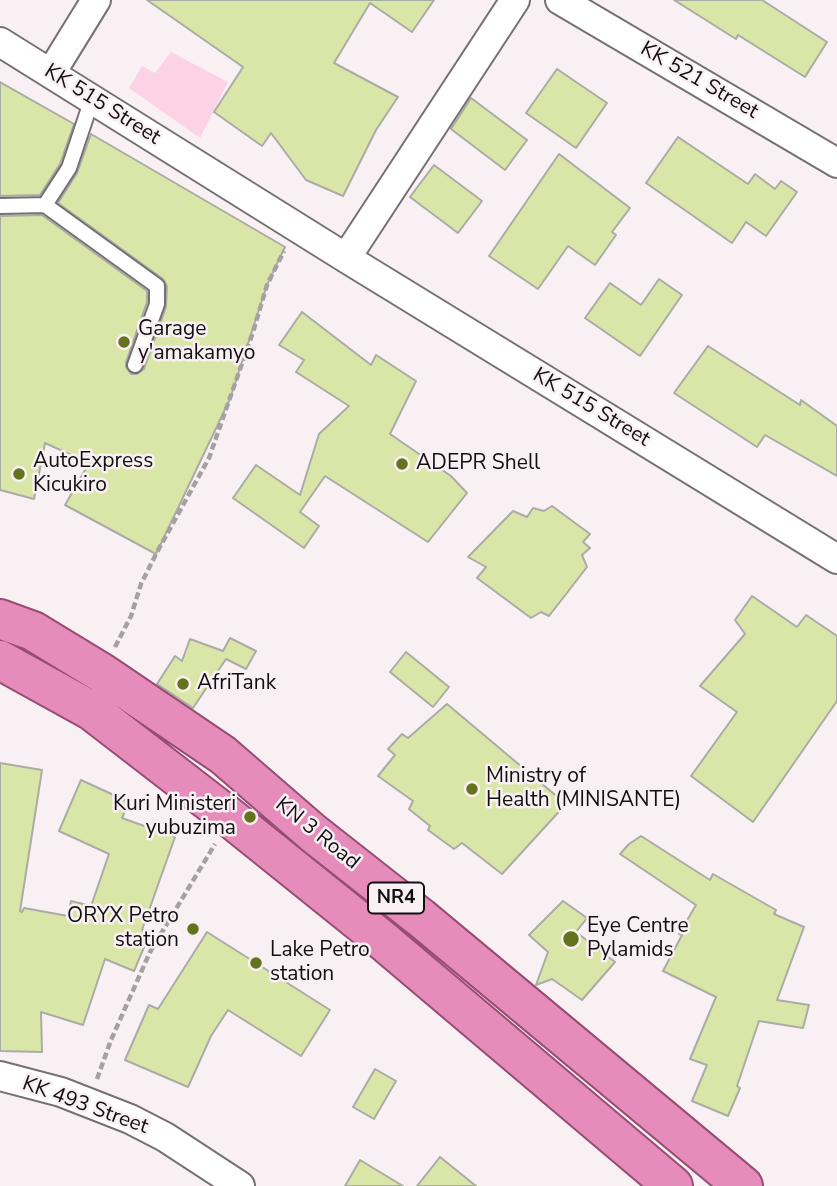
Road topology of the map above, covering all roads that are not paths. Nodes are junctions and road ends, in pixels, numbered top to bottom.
1 (96, 0) edge
2 (516, 0) edge
3 (560, 0) edge
4 (0, 42) edge
5 (51, 73) junction
6 (92, 99) junction
7 (837, 163) edge
8 (45, 205) junction
9 (0, 206) edge
10 (346, 258) junction
11 (135, 365) dead end
12 (837, 559) edge
13 (17, 625) edge
14 (0, 660) edge
15 (0, 1076) edge
16 (240, 1186) edge
17 (673, 1186) edge
18 (743, 1186) edge

1 - 5 street
2 - 10 street
3 - 7 street, KK 521 Street
4 - 5 street, KK 515 Street
5 - 6 street, KK 515 Street
6 - 8 lane
6 - 10 street, KK 515 Street
8 - 9 lane
8 - 11 lane
10 - 12 street, KK 515 Street
13 - 18 highway, KN 3 Road / NR4
14 - 17 highway, KN 3 Road / NR4
15 - 16 street, KK 493 Street

